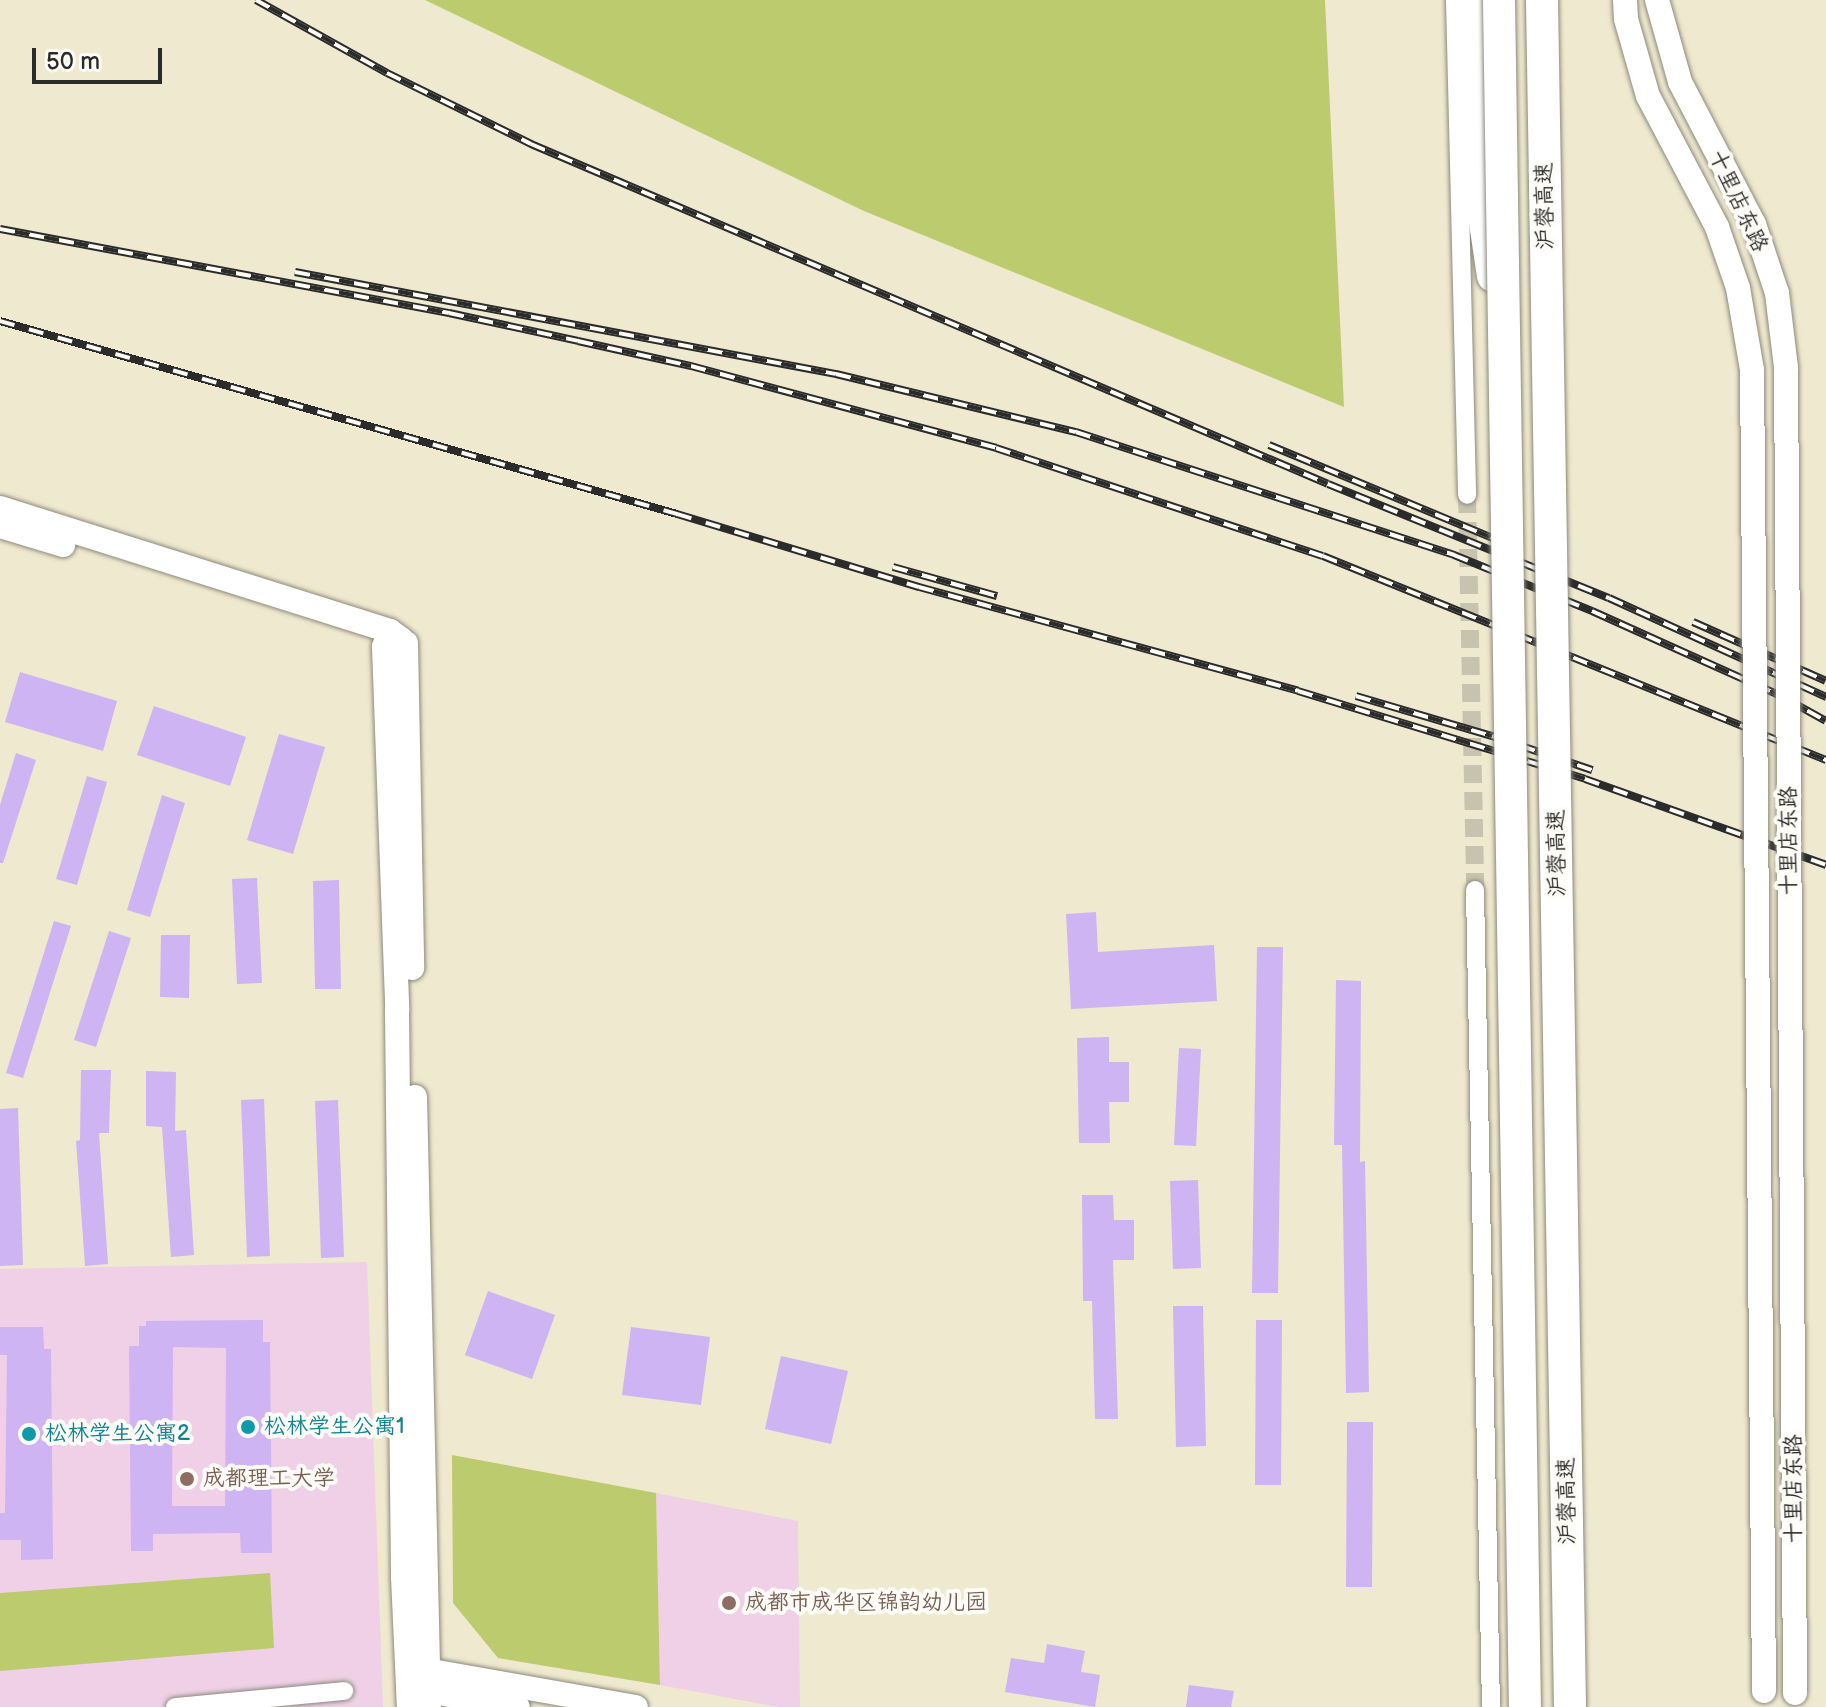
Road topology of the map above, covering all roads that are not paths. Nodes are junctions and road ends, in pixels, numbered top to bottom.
1 (1455, 0) edge
2 (1477, 0) edge
3 (1499, 0) edge
4 (1542, 0) edge
5 (1555, 0) edge
6 (1625, 0) edge
7 (1657, 0) edge
8 (1544, 112) junction
9 (1506, 370) junction
10 (1467, 495) tunnel mouth
11 (0, 508) edge
12 (0, 526) edge
13 (393, 640) junction
14 (1475, 890) tunnel mouth
15 (418, 1690) edge
16 (344, 1691) dead end
17 (1764, 1699) edge
18 (1795, 1700) edge
19 (175, 1707) edge
20 (518, 1707) edge
21 (636, 1707) edge
22 (1491, 1707) edge
23 (1525, 1707) edge
24 (1570, 1707) edge

1 - 10 street
2 - 9 highway, bridge
3 - 9 highway, 沪蓉高速, bridge
4 - 8 highway, 沪蓉高速, bridge
5 - 8 highway, bridge
6 - 17 street, 十里店东路, bridge
7 - 18 street, 十里店东路, bridge
8 - 24 highway, 沪蓉高速, bridge
9 - 23 highway, 沪蓉高速, bridge
11 - 13 street
12 - 13 street
13 - 15 street
14 - 22 street
15 - 20 street
15 - 21 street
16 - 19 street

